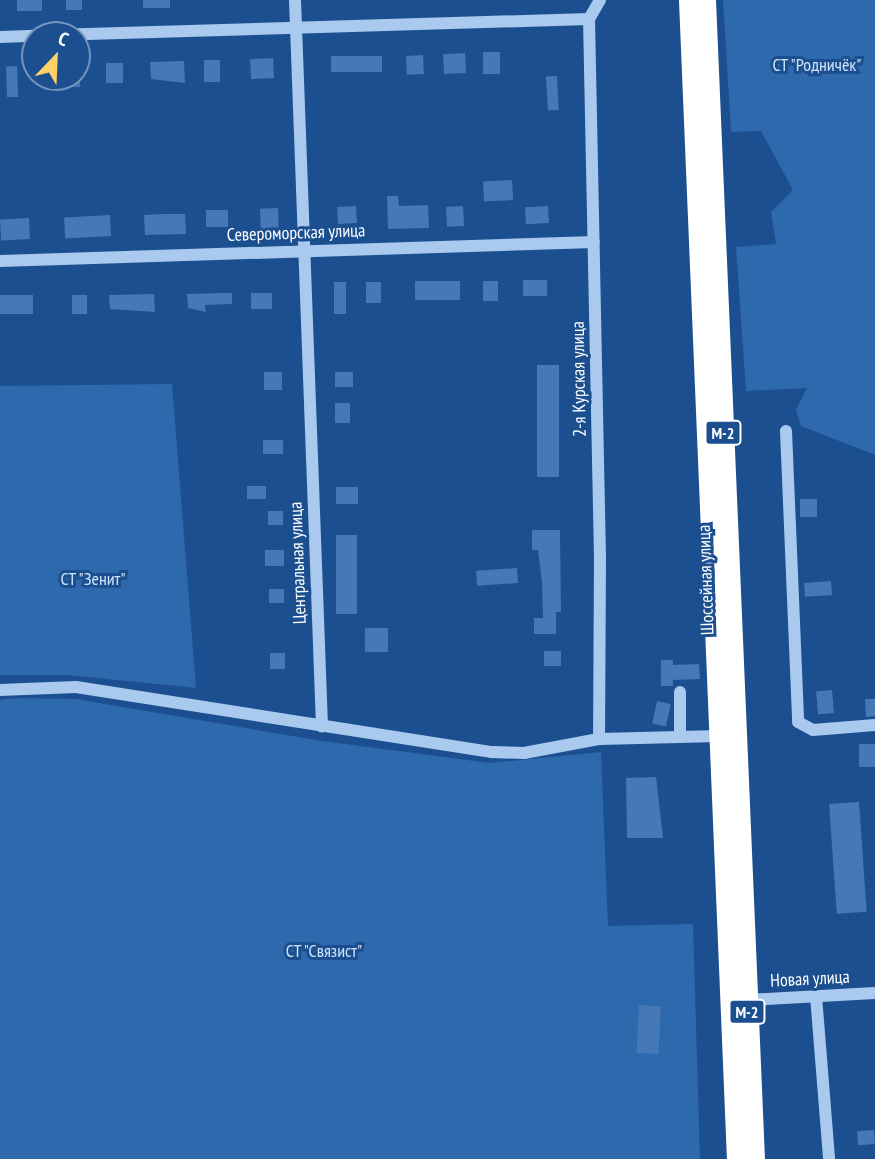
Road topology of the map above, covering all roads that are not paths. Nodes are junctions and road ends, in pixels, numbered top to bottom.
1 (295, 0) edge
2 (600, 0) edge
3 (689, 0) edge
4 (705, 0) edge
5 (589, 19) junction
6 (296, 28) junction
7 (91, 34) edge
8 (21, 36) edge
9 (0, 37) edge
10 (594, 242) junction
11 (302, 250) junction
12 (0, 261) edge
13 (786, 431) dead end
14 (0, 690) edge
15 (680, 692) dead end
16 (875, 725) edge
17 (322, 726) junction
18 (719, 736) junction
19 (680, 737) junction
20 (599, 740) junction
21 (875, 993) edge
22 (816, 996) junction
23 (747, 1000) junction
24 (737, 1159) edge
25 (754, 1159) edge
26 (829, 1159) edge

1 - 6 street, Центральная улица
2 - 5 street
3 - 18 highway, Шоссейная улица / М-2
4 - 23 highway, Шоссейная улица / М-2
5 - 6 street
5 - 10 street, 2-я Курская улица
6 - 7 street
6 - 11 street, Центральная улица
8 - 9 street
10 - 11 street, Североморская улица
10 - 20 street, 2-я Курская улица
11 - 12 street, Североморская улица
11 - 17 street, Центральная улица
13 - 16 street
14 - 17 street
15 - 19 street
17 - 20 street
18 - 19 street
18 - 24 highway, Шоссейная улица / М-2
19 - 20 street
21 - 22 street, Новая улица
22 - 23 street, Новая улица
22 - 26 street
23 - 25 highway, Шоссейная улица / М-2

